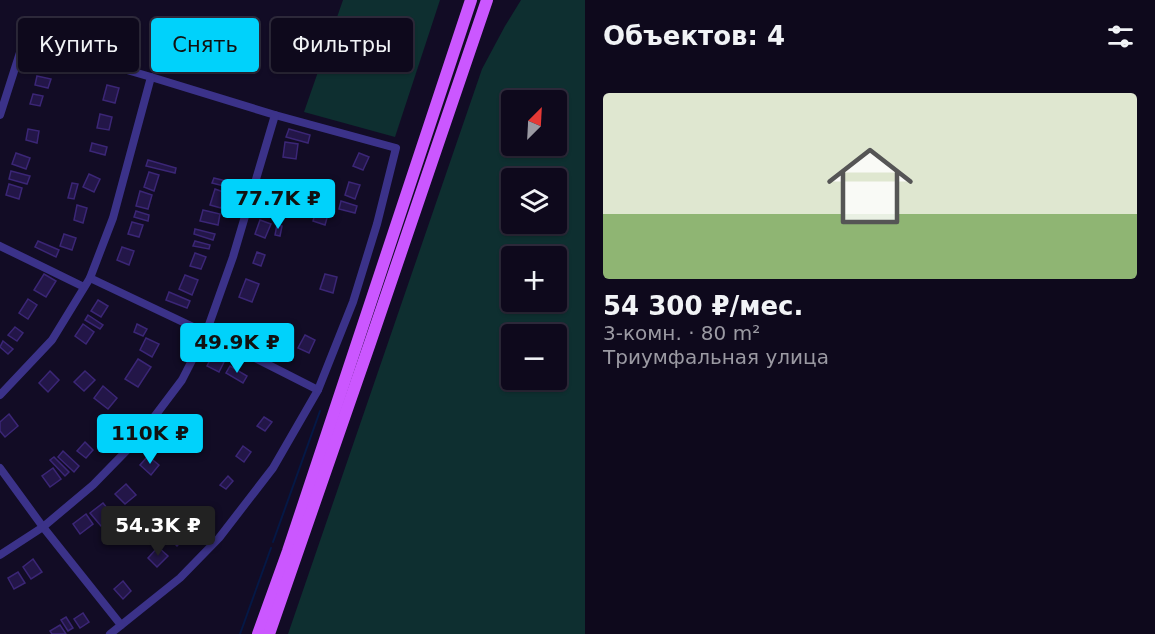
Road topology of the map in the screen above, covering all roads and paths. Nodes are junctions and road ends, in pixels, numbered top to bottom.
1 (471, 0) edge
2 (487, 0) edge
3 (151, 77) junction
4 (0, 115) edge
5 (275, 115) junction
6 (0, 246) edge
7 (90, 278) junction
8 (84, 287) junction
9 (206, 333) junction
10 (318, 390) junction
11 (0, 395) edge
12 (0, 468) edge
13 (43, 527) junction
14 (0, 555) edge
15 (120, 626) junction
16 (110, 634) edge
17 (258, 634) edge
18 (268, 634) edge

1 - 17 main road
2 - 18 main road
3 - 4 street
3 - 5 street
3 - 7 street
5 - 9 street
5 - 10 street
6 - 8 street
7 - 8 street
7 - 9 street
8 - 11 street
9 - 10 street
9 - 13 street
10 - 15 street
12 - 13 street
13 - 14 street
13 - 15 street
15 - 16 street

